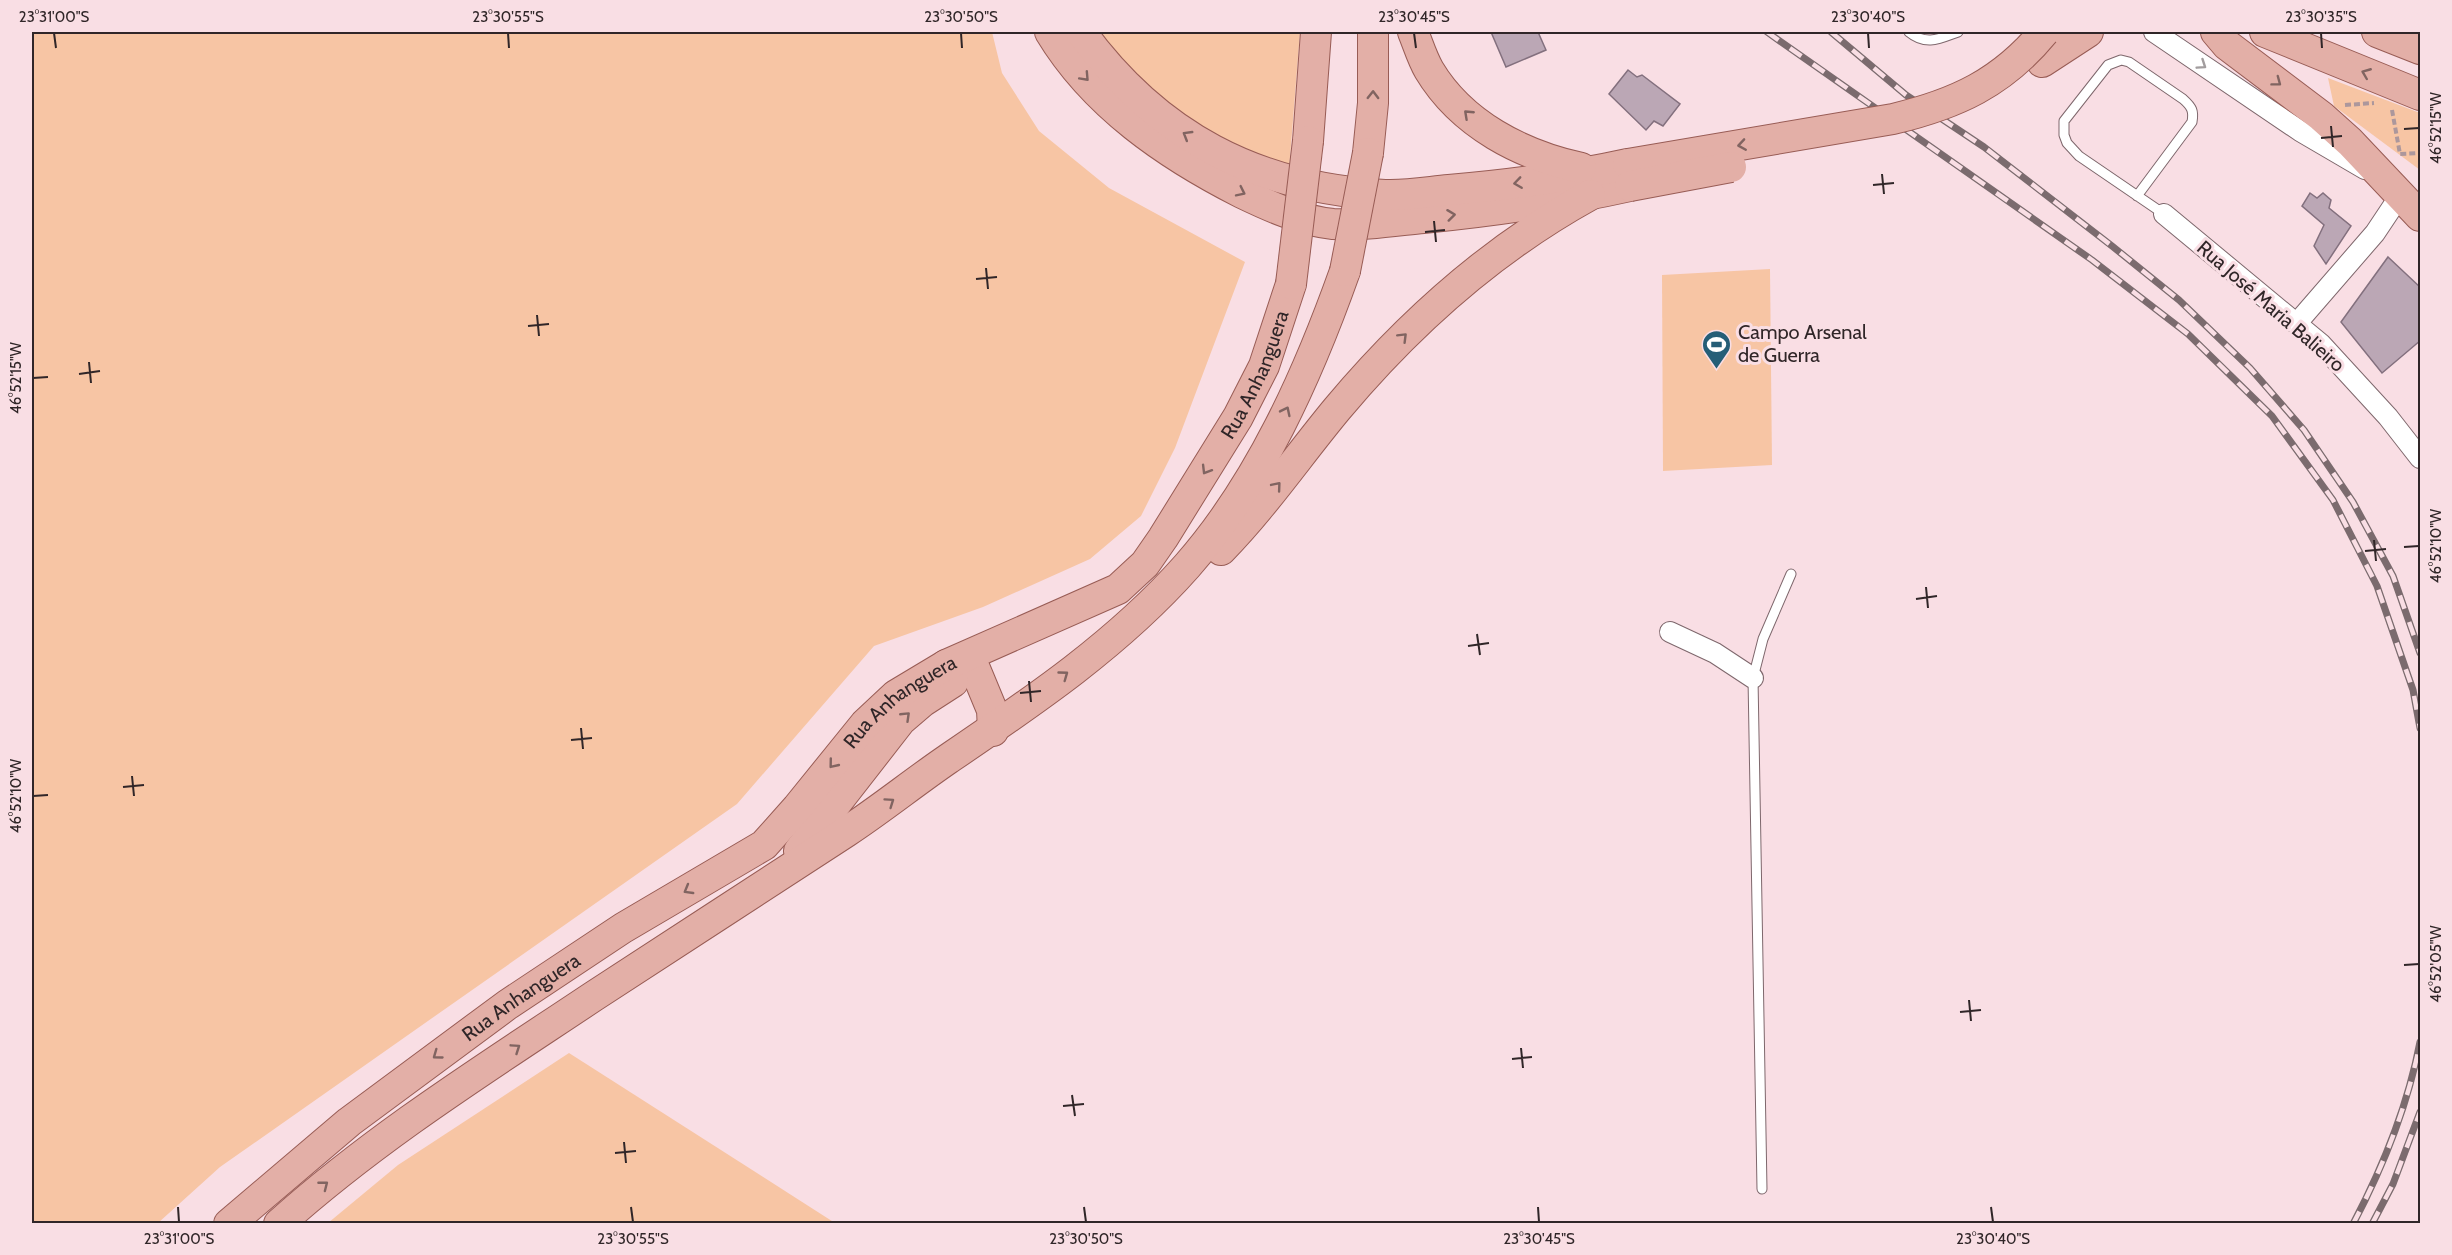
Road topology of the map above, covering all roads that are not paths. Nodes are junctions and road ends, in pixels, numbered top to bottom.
1 (1050, 32) edge
2 (1081, 32) edge
3 (1316, 32) edge
4 (1372, 32) edge
5 (1413, 32) edge
6 (1909, 32) edge
7 (1958, 32) edge
8 (2044, 32) edge
9 (2067, 32) edge
10 (2088, 32) edge
11 (2154, 32) edge
12 (2216, 32) edge
13 (2265, 32) edge
14 (2377, 32) edge
15 (2414, 45) edge
16 (2042, 62) junction
17 (2421, 95) edge
18 (1629, 175) junction
19 (1593, 183) junction
20 (2394, 188) junction
21 (2137, 196) junction
22 (2164, 214) joint
23 (2421, 216) edge
24 (2297, 323) junction
25 (2421, 458) edge
26 (1791, 574) dead end
27 (1149, 605) junction
28 (1670, 632) dead end
29 (1113, 640) junction
30 (946, 664) junction
31 (975, 669) junction
32 (1753, 678) junction
33 (993, 731) junction
34 (741, 899) junction
35 (1762, 1189) dead end
36 (229, 1224) edge
37 (279, 1224) edge

1 -> 19 main road
19 -> 2 main road
3 -> 30 main road, Rua Anhanguera, bridge
27 -> 4 main road, Rua Anhanguera, bridge
19 -> 5 main road
6 - 7 lane
8 -> 18 main road, bridge
9 - 16 main road
10 - 16 main road
11 -> 20 street
12 -> 20 main road
17 -> 13 main road
14 - 15 main road
16 - 18 main road, bridge
18 - 19 main road
29 -> 19 main road
20 - 23 main road
20 - 24 street
21 - 21 lane
21 - 22 lane
22 - 24 street, Rua José Maria Balieiro
24 - 25 street, Rua José Maria Balieiro
26 - 32 lane
27 - 29 main road, Rua Anhanguera
27 - 31 main road
28 - 32 street
33 -> 29 main road, Rua Anhanguera
30 - 31 main road
30 -> 36 main road, Rua Anhanguera
31 - 33 main road
34 -> 31 main road
32 - 35 lane
34 -> 33 main road, Rua Anhanguera
37 -> 34 main road, Rua Anhanguera

